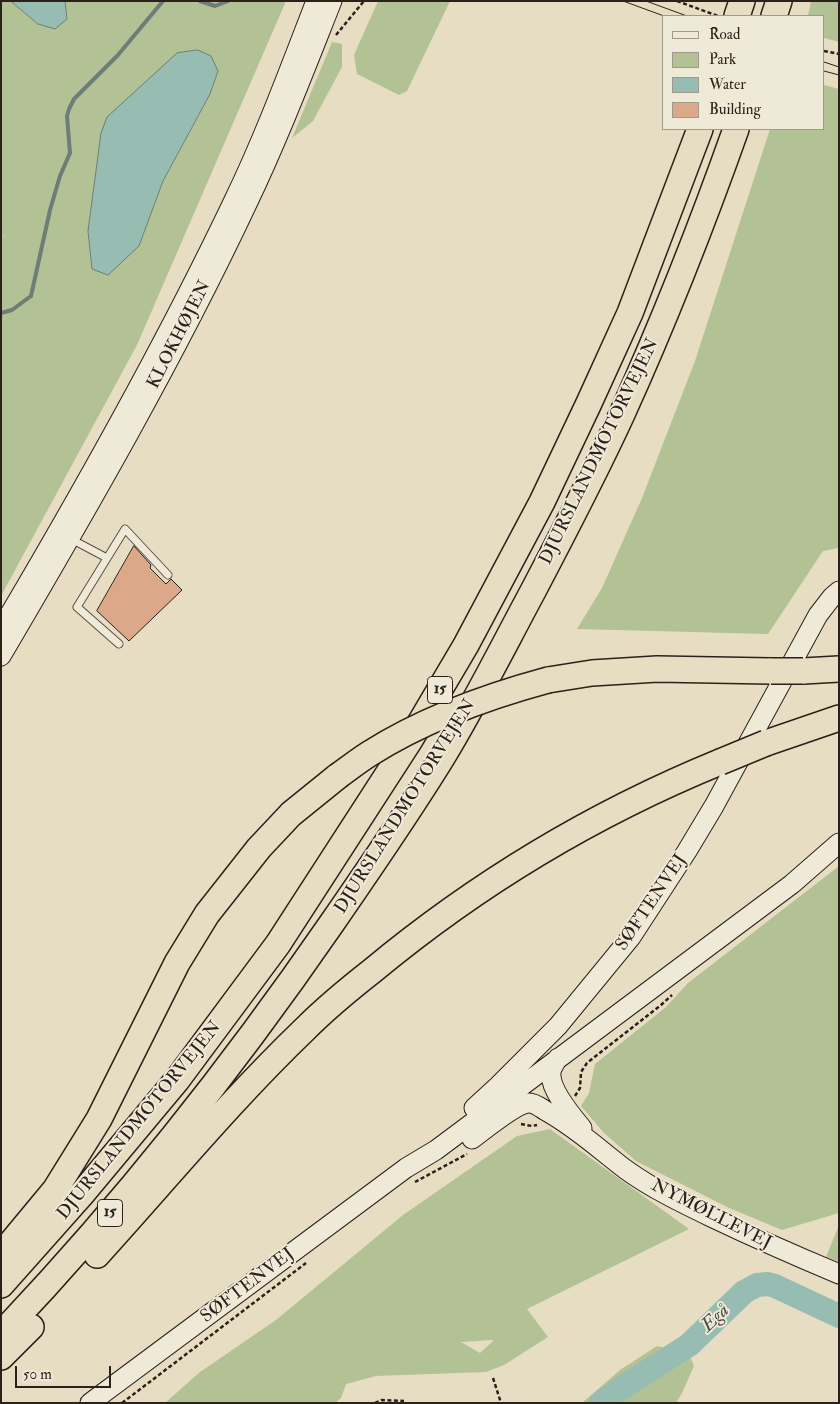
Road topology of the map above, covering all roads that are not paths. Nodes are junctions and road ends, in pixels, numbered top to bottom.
1 (316, 1) edge
2 (332, 1) edge
3 (742, 1) edge
4 (779, 1) edge
5 (738, 15) edge
6 (774, 15) edge
7 (700, 130) edge
8 (736, 130) edge
9 (70, 538) junction
10 (107, 558) junction
11 (168, 575) dead end
12 (839, 591) edge
13 (1, 629) edge
14 (119, 644) dead end
15 (1, 656) edge
16 (839, 669) edge
17 (839, 718) edge
18 (839, 843) edge
19 (558, 1058) junction
20 (592, 1142) junction
21 (406, 1168) junction
22 (1, 1255) edge
23 (839, 1274) edge
24 (1, 1285) edge
25 (1, 1334) edge
26 (1, 1357) edge
27 (90, 1403) edge

1 - 13 main road, KLOKHØJEN
2 - 9 main road, KLOKHØJEN
3 - 5 highway
4 - 6 highway
7 - 24 highway, DJURSLANDMOTORVEJEN / 15
8 - 25 highway, DJURSLANDMOTORVEJEN / 15
9 - 10 lane
9 - 15 main road, KLOKHØJEN
10 - 11 lane
10 - 14 lane
12 - 21 main road, SØFTENVEJ
16 - 22 highway, bridge
17 - 26 highway, bridge
18 - 19 main road, SØFTENVEJ
19 - 20 main road
19 - 21 main road, SØFTENVEJ
20 - 21 main road
20 - 23 main road, NYMØLLEVEJ
21 - 27 main road, SØFTENVEJ

